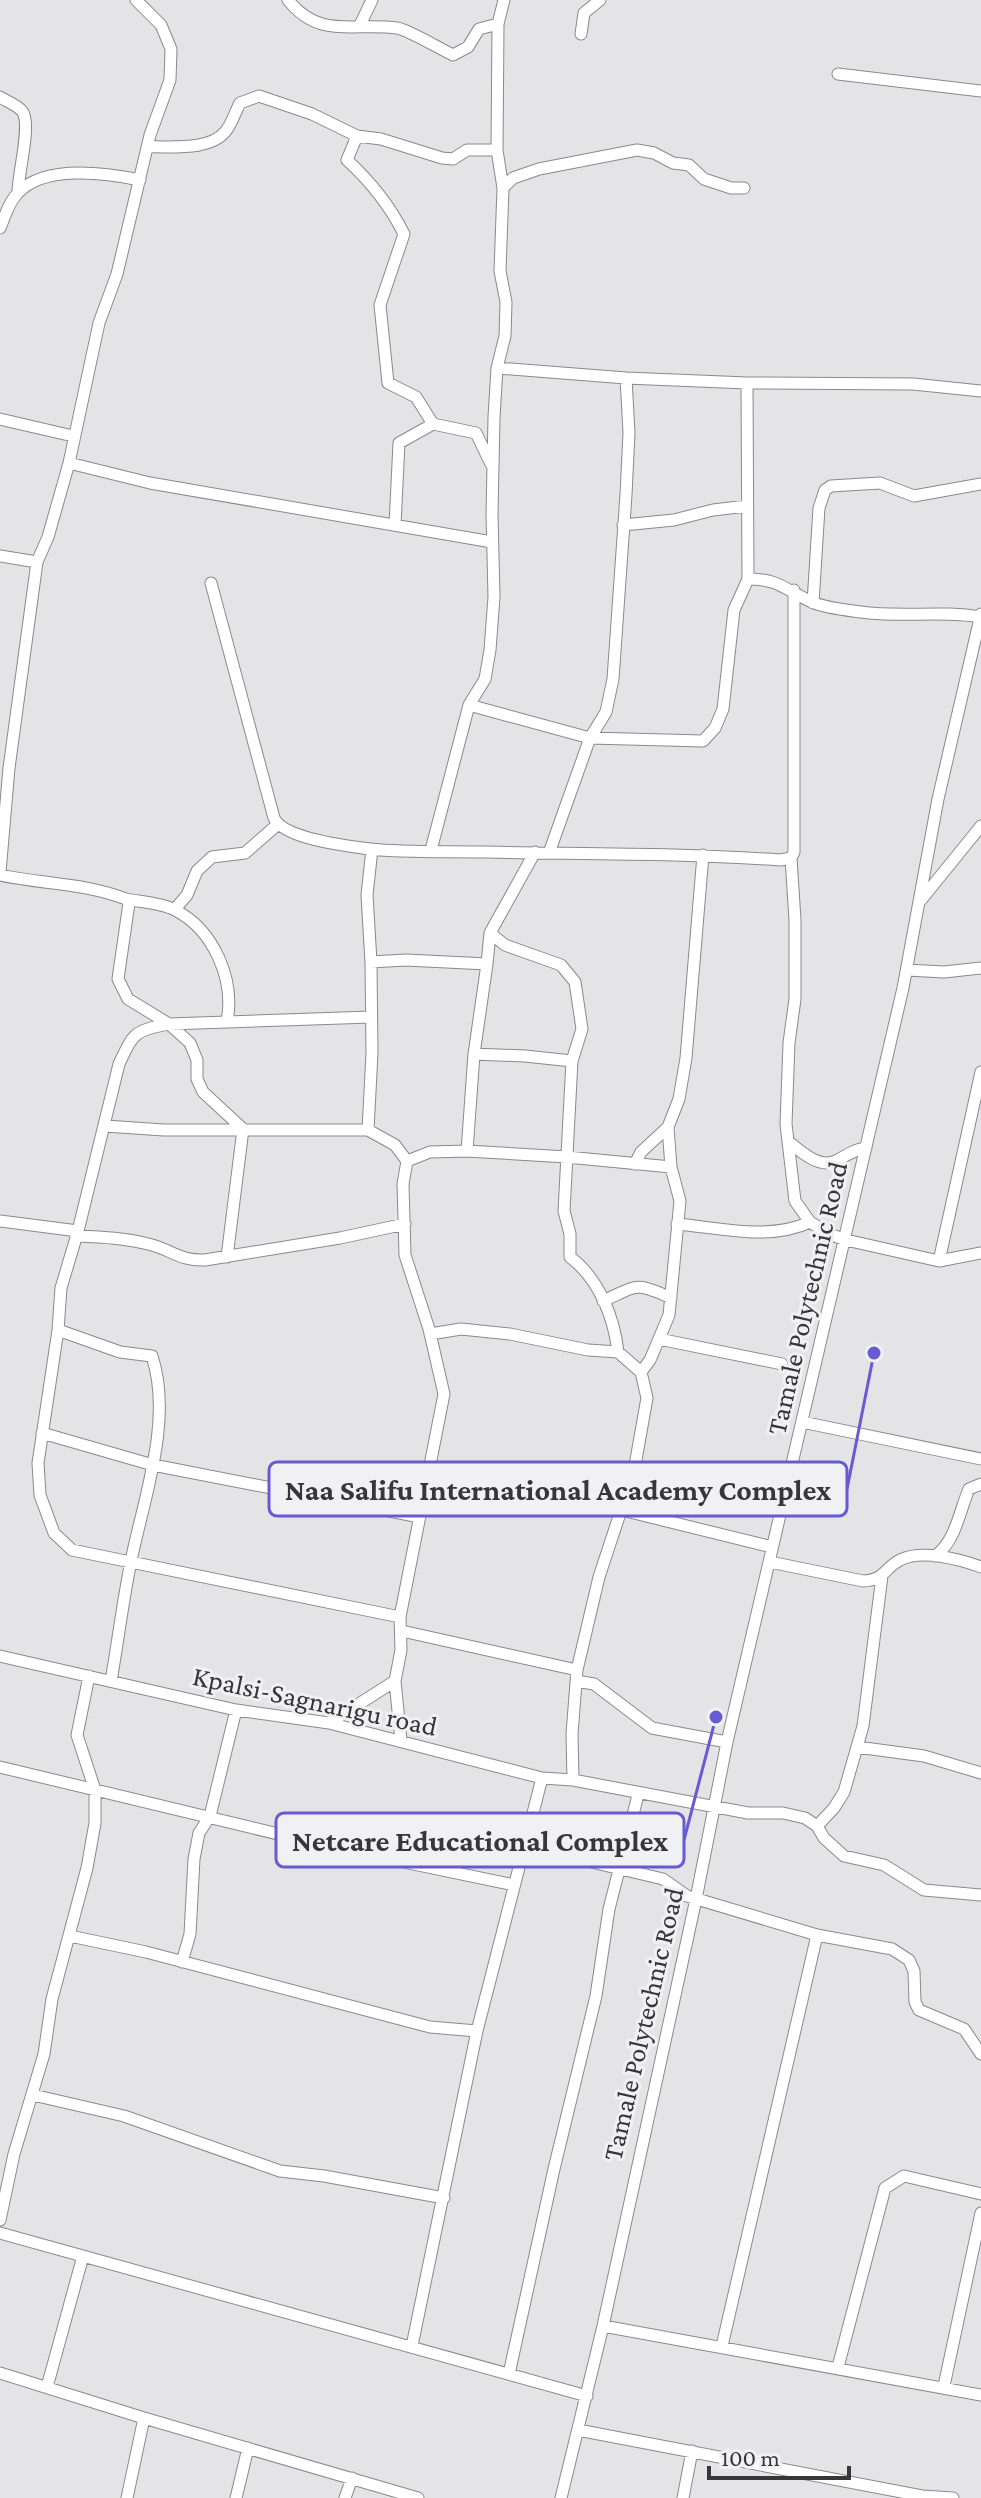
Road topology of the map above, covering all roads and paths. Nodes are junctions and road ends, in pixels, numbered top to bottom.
1 (136, 0) edge
2 (288, 0) edge
3 (372, 0) edge
4 (504, 0) edge
5 (600, 0) edge
6 (498, 24) junction
7 (359, 27) junction
8 (581, 34) dead end
9 (838, 74) dead end
10 (981, 91) edge
11 (0, 97) edge
12 (357, 136) junction
13 (148, 147) junction
14 (497, 150) junction
15 (140, 180) junction
16 (503, 188) junction
17 (744, 188) dead end
18 (18, 192) junction
19 (0, 228) edge
20 (497, 368) junction
21 (626, 378) junction
22 (747, 383) junction
23 (981, 391) edge
24 (0, 419) edge
25 (433, 424) junction
26 (73, 436) junction
27 (69, 463) junction
28 (493, 468) junction
29 (981, 484) edge
30 (747, 506) junction
31 (395, 525) junction
32 (623, 525) junction
33 (492, 542) junction
34 (0, 556) edge
35 (37, 562) junction
36 (748, 579) junction
37 (211, 583) dead end
38 (794, 590) junction
39 (813, 603) junction
40 (981, 616) edge
41 (469, 705) junction
42 (590, 738) junction
43 (4, 767) edge
44 (277, 825) junction
45 (981, 826) edge
46 (372, 849) junction
47 (431, 850) junction
48 (535, 852) junction
49 (549, 853) junction
50 (703, 855) junction
51 (791, 858) junction
52 (0, 873) edge
53 (126, 899) junction
54 (918, 904) junction
55 (175, 909) junction
56 (490, 933) junction
57 (371, 962) junction
58 (487, 964) junction
59 (981, 968) edge
60 (907, 970) junction
61 (371, 1017) junction
62 (227, 1021) junction
63 (169, 1024) junction
64 (474, 1054) junction
65 (572, 1061) junction
66 (981, 1072) edge
67 (105, 1126) junction
68 (668, 1127) junction
69 (243, 1129) junction
70 (368, 1130) junction
71 (788, 1141) junction
72 (866, 1148) junction
73 (467, 1151) junction
74 (567, 1157) junction
75 (407, 1161) junction
76 (635, 1164) junction
77 (671, 1167) junction
78 (0, 1221) edge
79 (810, 1222) junction
80 (405, 1224) junction
81 (677, 1224) junction
82 (78, 1234) junction
83 (846, 1240) junction
84 (981, 1253) edge
85 (227, 1257) junction
86 (939, 1261) junction
87 (671, 1298) junction
88 (603, 1301) junction
89 (58, 1330) junction
90 (430, 1334) junction
91 (659, 1339) junction
92 (618, 1352) junction
93 (782, 1364) dead end
94 (641, 1372) junction
95 (802, 1422) junction
96 (42, 1433) junction
97 (981, 1459) edge
98 (153, 1465) junction
99 (981, 1484) edge
100 (622, 1510) junction
101 (420, 1517) junction
102 (772, 1547) junction
103 (935, 1556) junction
104 (131, 1561) junction
105 (770, 1562) junction
106 (981, 1567) edge
107 (882, 1576) junction
108 (400, 1617) junction
109 (402, 1631) junction
110 (0, 1656) edge
111 (577, 1675) junction
112 (89, 1676) junction
113 (111, 1681) junction
114 (395, 1681) junction
115 (236, 1710) junction
116 (329, 1723) junction
117 (401, 1741) junction
118 (727, 1742) junction
119 (857, 1747) junction
120 (0, 1767) edge
121 (981, 1773) edge
122 (542, 1778) junction
123 (573, 1780) junction
124 (95, 1790) junction
125 (638, 1795) junction
126 (715, 1806) junction
127 (210, 1816) junction
128 (817, 1826) junction
129 (524, 1846) junction
130 (620, 1867) junction
131 (514, 1885) junction
132 (981, 1895) edge
133 (696, 1899) junction
134 (817, 1935) junction
135 (70, 1936) junction
136 (182, 1962) junction
137 (477, 2031) junction
138 (981, 2054) edge
139 (33, 2095) junction
140 (981, 2194) edge
141 (444, 2198) junction
142 (981, 2213) edge
143 (0, 2220) edge
144 (0, 2233) edge
145 (83, 2256) junction
146 (603, 2326) junction
147 (412, 2346) junction
148 (722, 2346) junction
149 (838, 2367) junction
150 (0, 2373) edge
151 (509, 2374) junction
152 (944, 2386) junction
153 (47, 2387) junction
154 (981, 2395) edge
155 (587, 2396) junction
156 (144, 2418) junction
157 (578, 2430) junction
158 (248, 2448) junction
159 (692, 2451) junction
160 (352, 2478) junction
161 (922, 2497) edge
162 (127, 2498) edge
163 (236, 2498) edge
164 (345, 2498) edge
165 (418, 2498) edge
166 (561, 2498) edge
167 (683, 2498) edge
168 (953, 2498) edge

1 - 13 street
2 - 7 street
3 - 7 street
4 - 6 street
5 - 8 street
6 - 7 street
6 - 14 street
9 - 10 street
11 - 18 street
12 - 13 street
12 - 14 street
12 - 25 street
13 - 15 street
14 - 16 street
15 - 18 street
15 - 26 street
16 - 17 street
16 - 20 street
18 - 19 street
20 - 21 street
20 - 28 street
21 - 22 street
21 - 32 street
22 - 23 street
22 - 30 street
24 - 26 street
25 - 28 street
25 - 31 street
26 - 27 street
27 - 31 street
27 - 35 street
28 - 33 street
29 - 39 street
30 - 32 street
30 - 36 street
31 - 33 street
32 - 42 street
33 - 41 street
34 - 35 street
35 - 43 street
36 - 38 street
36 - 42 street
37 - 44 street
38 - 39 street
38 - 51 street
39 - 40 street
40 - 54 street, Tamale Polytechnic Road
41 - 42 street
41 - 47 street
42 - 49 street
43 - 52 street
44 - 46 street
44 - 55 street
45 - 54 street
46 - 47 street
46 - 57 street
47 - 48 street
48 - 49 street
48 - 56 street
49 - 50 street
50 - 51 street
50 - 68 street
51 - 71 street
52 - 53 street
53 - 55 street
53 - 63 street
54 - 60 street, Tamale Polytechnic Road
55 - 62 street
56 - 58 street
56 - 65 street
57 - 58 street
57 - 61 street
58 - 64 street
59 - 60 street
60 - 72 street, Tamale Polytechnic Road
61 - 62 street
61 - 70 street
62 - 63 street
63 - 67 street
63 - 69 street
64 - 65 street
64 - 73 street
65 - 74 street
66 - 86 street
67 - 69 street
67 - 82 street
68 - 76 street
68 - 77 street
69 - 70 street
69 - 85 street
70 - 75 street
71 - 72 street
71 - 79 street
72 - 83 street, Tamale Polytechnic Road
73 - 74 street
73 - 75 street
74 - 76 street
74 - 88 street
75 - 80 street
76 - 77 street
77 - 81 street
78 - 82 street
79 - 81 street
79 - 83 street
80 - 85 street
80 - 90 street
81 - 87 street
82 - 85 street
82 - 89 street
83 - 86 street
83 - 95 street, Tamale Polytechnic Road
84 - 86 street
87 - 88 street
87 - 91 street
88 - 92 street
89 - 96 street
89 - 98 street
90 - 92 street
90 - 101 street
91 - 93 street
91 - 94 street
92 - 94 street
94 - 100 street
95 - 97 street
95 - 102 street, Tamale Polytechnic Road
96 - 98 street
96 - 104 street
98 - 101 street
98 - 104 street
99 - 103 street
100 - 102 street
100 - 111 street
101 - 108 street
102 - 105 street, Tamale Polytechnic Road
103 - 106 street
103 - 107 street
104 - 108 street
104 - 113 street
105 - 107 street
105 - 118 street, Tamale Polytechnic Road
107 - 119 street
108 - 109 street
109 - 111 street
109 - 114 street
110 - 112 street, Kpalsi-Sagnarigu road
111 - 118 street
111 - 123 street
112 - 113 street, Kpalsi-Sagnarigu road
112 - 124 street
113 - 115 street, Kpalsi-Sagnarigu road
114 - 116 street
114 - 117 street
115 - 116 street, Kpalsi-Sagnarigu road
115 - 127 street
116 - 117 street, Kpalsi-Sagnarigu road
117 - 122 street, Kpalsi-Sagnarigu road
118 - 126 street, Tamale Polytechnic Road
119 - 121 street
119 - 128 street
120 - 124 street
122 - 123 street, Kpalsi-Sagnarigu road
122 - 129 street
123 - 125 street, Kpalsi-Sagnarigu road
124 - 127 street
124 - 135 street
125 - 126 street, Kpalsi-Sagnarigu road
125 - 130 street
126 - 128 street, Kpalsi-Sagnarigu road
126 - 133 street, Tamale Polytechnic Road
127 - 131 street
127 - 136 street
128 - 132 street
129 - 130 street
129 - 131 street
130 - 133 street
130 - 151 street
131 - 137 street
133 - 134 street
133 - 146 street, Tamale Polytechnic Road
134 - 138 street
134 - 148 street
135 - 136 street
135 - 139 street
136 - 137 street
137 - 141 street
139 - 141 street
139 - 143 street
140 - 149 street
141 - 147 street
142 - 152 street
144 - 145 street
145 - 147 street
145 - 153 street
146 - 148 street
146 - 155 street, Tamale Polytechnic Road
147 - 151 street
148 - 149 street
149 - 152 street
150 - 153 street
151 - 155 street
152 - 154 street
153 - 156 street
155 - 157 street, Tamale Polytechnic Road
156 - 158 street
156 - 162 street
157 - 159 street
157 - 166 street, Tamale Polytechnic Road
158 - 160 street
158 - 163 street
159 - 161 street
159 - 167 street
160 - 164 street
160 - 165 street
161 - 168 street

